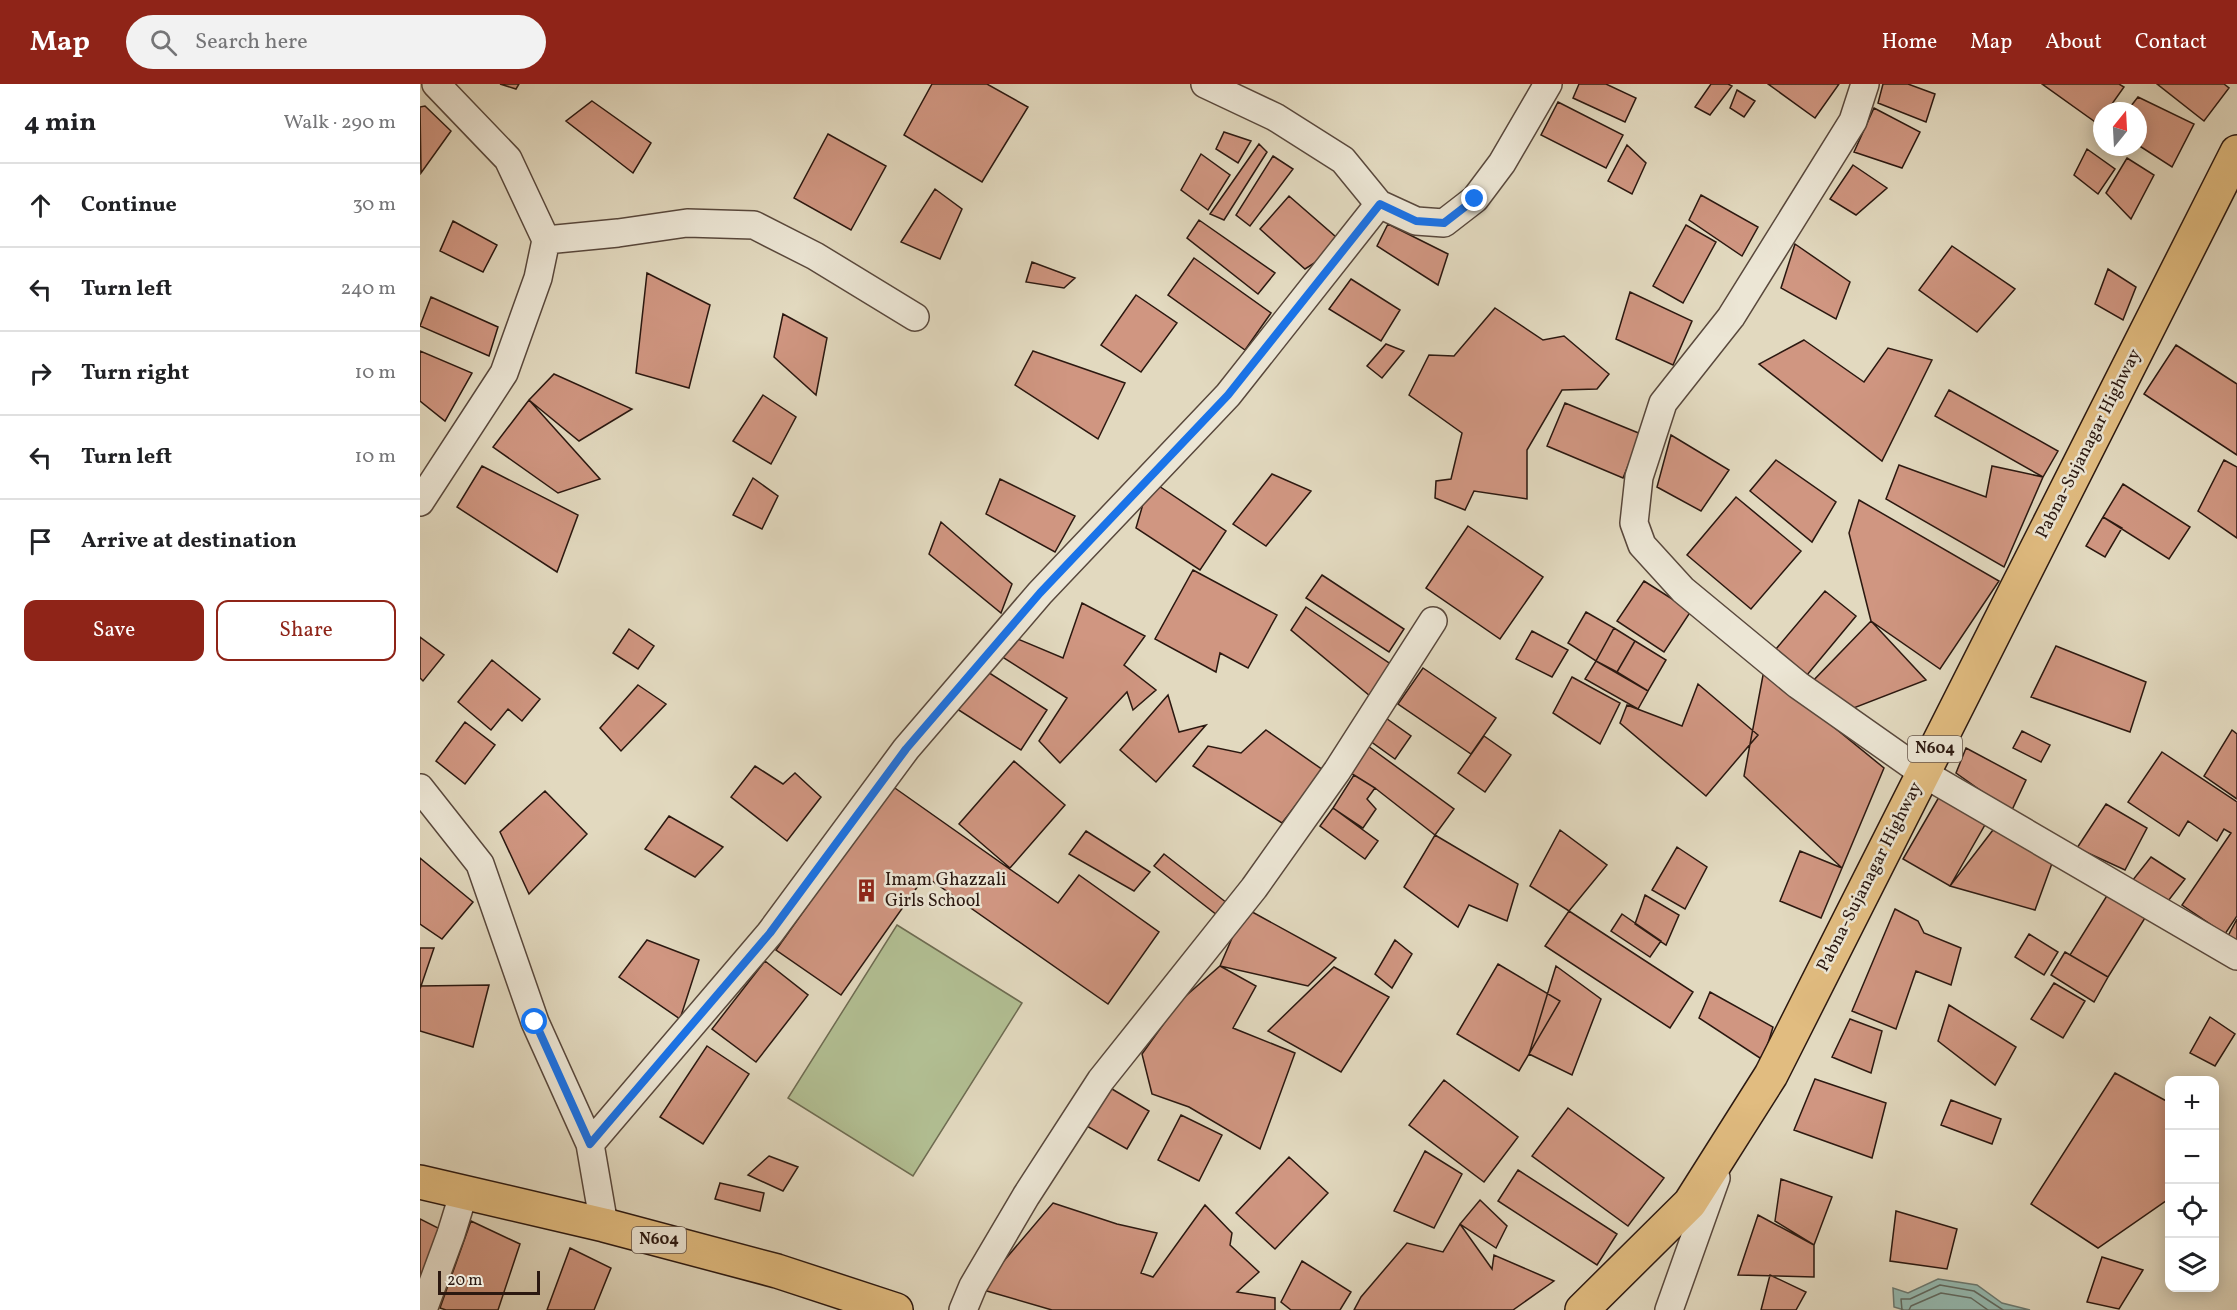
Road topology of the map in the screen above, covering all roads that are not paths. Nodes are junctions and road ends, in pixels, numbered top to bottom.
1 (436, 84) edge
2 (1205, 84) edge
3 (1548, 84) edge
4 (1865, 84) edge
5 (2237, 152) edge
6 (1380, 204) junction
7 (546, 240) junction
8 (915, 317) dead end
9 (420, 502) edge
10 (1433, 621) dead end
11 (1923, 773) junction
12 (420, 788) edge
13 (2237, 956) edge
14 (1729, 1141) junction
15 (590, 1144) junction
16 (420, 1182) edge
17 (464, 1192) junction
18 (604, 1226) junction
19 (423, 1310) edge
20 (896, 1310) edge
21 (963, 1310) edge
22 (1582, 1310) edge
23 (1669, 1310) edge

1 - 7 street
2 - 6 street
3 - 6 street
4 - 11 street
5 - 11 highway, Pabna-Sujanagar Highway / N604
6 - 15 street
7 - 8 street
7 - 9 street
10 - 21 street
11 - 13 street
11 - 14 highway, Pabna-Sujanagar Highway / N604
12 - 15 street
14 - 22 highway, Pabna-Sujanagar Highway / N604
14 - 23 street
15 - 18 street
16 - 17 highway, N604
17 - 18 highway, N604
17 - 19 street
18 - 20 highway, N604

